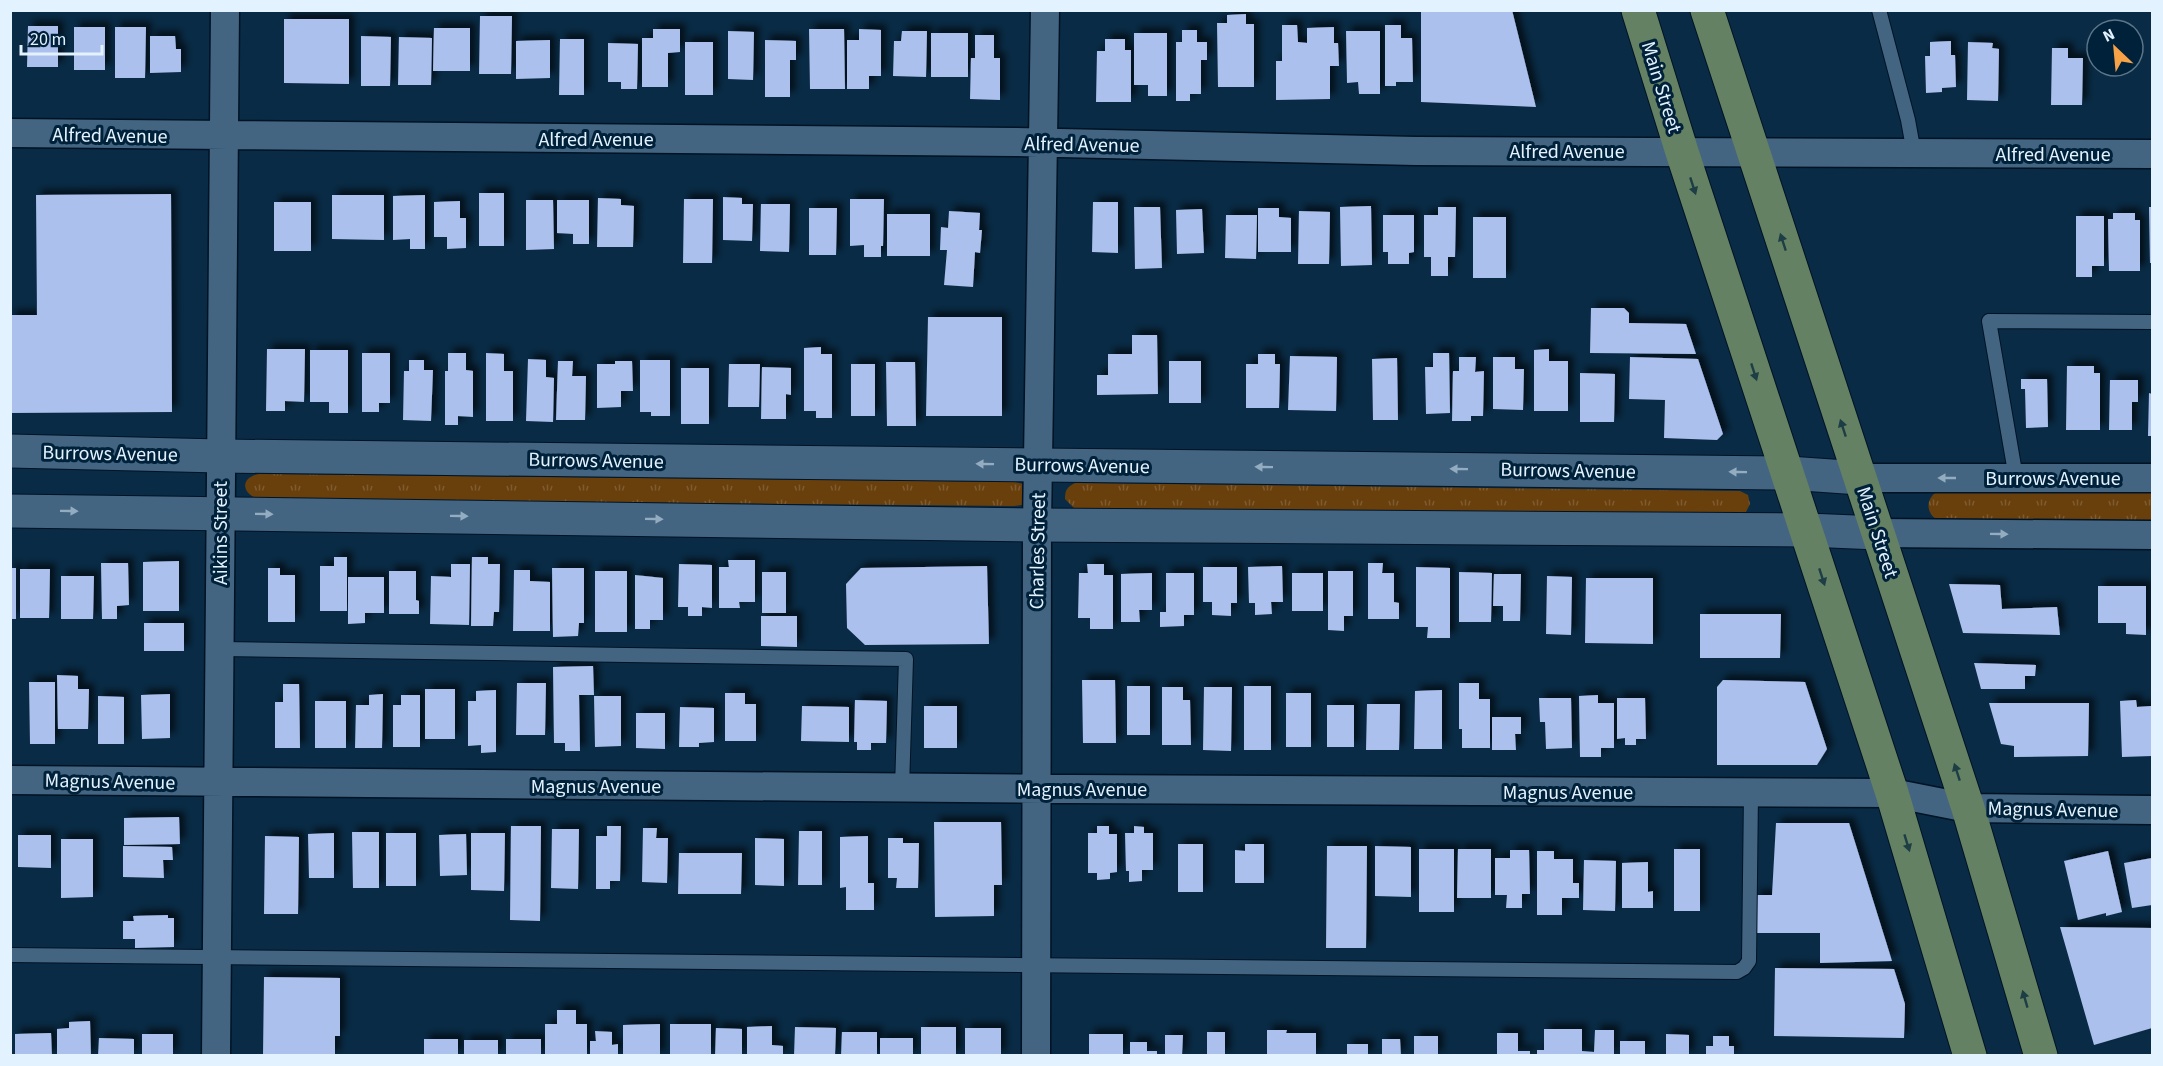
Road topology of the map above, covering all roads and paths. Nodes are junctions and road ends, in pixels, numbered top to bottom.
1 (225, 10) edge
2 (1045, 10) edge
3 (1638, 10) edge
4 (1707, 10) edge
5 (1879, 10) edge
6 (10, 133) edge
7 (223, 136) junction
8 (1044, 143) junction
9 (1682, 152) junction
10 (1754, 152) junction
11 (1914, 153) junction
12 (2152, 154) edge
13 (2152, 322) edge
14 (10, 451) edge
15 (220, 456) junction
16 (1038, 464) junction
17 (1788, 473) junction
18 (1860, 477) junction
19 (2016, 478) junction
20 (2152, 478) edge
21 (10, 511) edge
22 (220, 513) junction
23 (1037, 525) junction
24 (1807, 530) junction
25 (1878, 533) junction
26 (2152, 535) edge
27 (220, 649) junction
28 (10, 780) edge
29 (218, 783) junction
30 (902, 788) junction
31 (1036, 789) junction
32 (1751, 793) junction
33 (1892, 793) junction
34 (1968, 808) junction
35 (2152, 810) edge
36 (10, 955) edge
37 (217, 957) junction
38 (1035, 964) junction
39 (216, 1056) edge
40 (1036, 1056) edge
41 (1970, 1056) edge
42 (2041, 1056) edge

1 - 7 street, Aikins Street
2 - 8 street, Charles Street
3 - 9 main road, Main Street
4 - 10 main road, Main Street
5 - 11 lane
6 - 7 street, Alfred Avenue
7 - 8 street, Alfred Avenue
7 - 15 street, Aikins Street
8 - 9 street, Alfred Avenue
8 - 16 street, Charles Street
9 - 10 street, Alfred Avenue
9 -> 17 main road, Main Street
10 - 11 street, Alfred Avenue
18 -> 10 main road, Main Street
11 - 12 street, Alfred Avenue
13 - 19 lane
14 - 15 street, Burrows Avenue
16 -> 15 street, Burrows Avenue
15 - 22 street, Aikins Street
17 -> 16 street, Burrows Avenue
16 - 23 street, Charles Street
17 - 18 street, Burrows Avenue
17 - 24 main road, Main Street
19 -> 18 street, Burrows Avenue
18 - 25 main road, Main Street
19 - 20 street, Burrows Avenue
21 -> 22 street
22 -> 23 street
22 - 27 street, Aikins Street
23 - 24 street
23 - 31 street, Charles Street
24 - 25 street
24 -> 33 main road, Main Street
25 -> 26 street
34 -> 25 main road, Main Street
27 - 29 street, Aikins Street
27 - 30 lane
28 - 29 street, Magnus Avenue
29 - 30 street, Magnus Avenue
29 - 37 street, Aikins Street
30 - 31 street, Magnus Avenue
31 - 32 street, Magnus Avenue
31 - 38 street, Charles Street
32 - 33 street, Magnus Avenue
32 - 38 lane
33 - 34 street, Magnus Avenue
33 -> 41 main road, Main Street
34 - 35 street, Magnus Avenue
42 -> 34 main road, Main Street
36 - 37 lane
37 - 38 lane
37 - 39 street, Aikins Street
38 - 40 street, Charles Street

